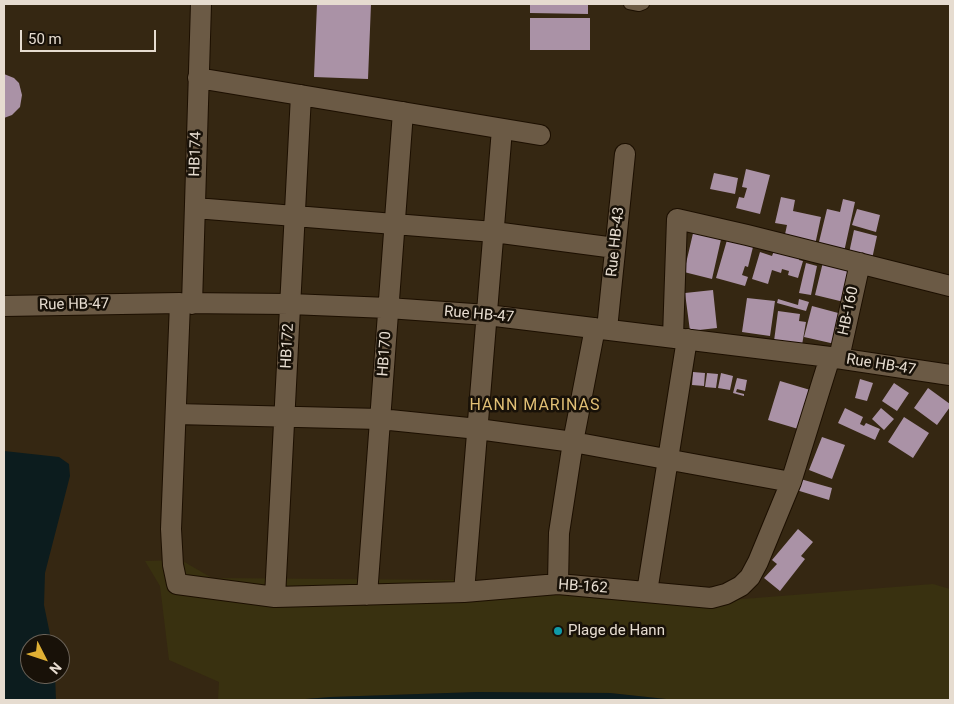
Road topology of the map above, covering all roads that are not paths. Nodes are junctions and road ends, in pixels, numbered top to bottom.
1 (201, 4) edge
2 (629, 4) edge
3 (644, 4) edge
4 (198, 78) junction
5 (301, 95) junction
6 (403, 112) junction
7 (502, 129) junction
8 (540, 135) dead end
9 (625, 154) dead end
10 (194, 208) junction
11 (295, 216) junction
12 (394, 224) junction
13 (494, 232) junction
14 (615, 248) junction
15 (860, 263) junction
16 (950, 286) edge
17 (186, 304) junction
18 (290, 304) junction
19 (4, 306) edge
20 (388, 308) junction
21 (487, 315) junction
22 (601, 328) junction
23 (680, 338) junction
24 (834, 358) junction
25 (950, 375) edge
26 (176, 414) junction
27 (285, 417) junction
28 (380, 419) junction
29 (478, 428) junction
30 (573, 442) junction
31 (669, 459) junction
32 (791, 482) junction
33 (177, 584) joint
34 (558, 584) junction
35 (464, 592) junction
36 (647, 592) junction
37 (366, 595) junction
38 (275, 597) junction

1 - 4 street, HB174
2 - 3 lane
4 - 5 street
4 - 10 street, HB174
5 - 6 street
5 - 11 street, HB172
6 - 7 street
6 - 12 street, HB170
7 - 8 street
7 - 13 street
9 - 14 street, Rue HB-43
10 - 11 street
10 - 17 street, HB174
11 - 12 street
11 - 18 street, HB172
12 - 13 street
12 - 20 street, HB170
13 - 14 street
13 - 21 street
14 - 22 street, Rue HB-43
15 - 16 street
15 - 23 street
15 - 24 street, HB-160
17 - 18 street, Rue HB-47
17 - 19 street, Rue HB-47
17 - 26 street, HB174
18 - 20 street, Rue HB-47
18 - 27 street, HB172
20 - 21 street, Rue HB-47
20 - 28 street, HB170
21 - 22 street, Rue HB-47
21 - 29 street
22 - 23 street, Rue HB-47
22 - 30 street, Rue HB-43
23 - 24 street, Rue HB-47
23 - 31 street
24 - 25 street, Rue HB-47
24 - 32 street, HB-162
26 - 27 street
26 - 33 street, HB174
27 - 28 street
27 - 38 street, HB172
28 - 29 street
28 - 37 street, HB170
29 - 30 street
29 - 35 street
30 - 31 street
30 - 34 street, Rue HB-43
31 - 32 street
31 - 36 street
32 - 36 street, HB-162
33 - 38 street, HB-162
34 - 35 street, HB-162
34 - 36 street, HB-162
35 - 37 street, HB-162
37 - 38 street, HB-162

